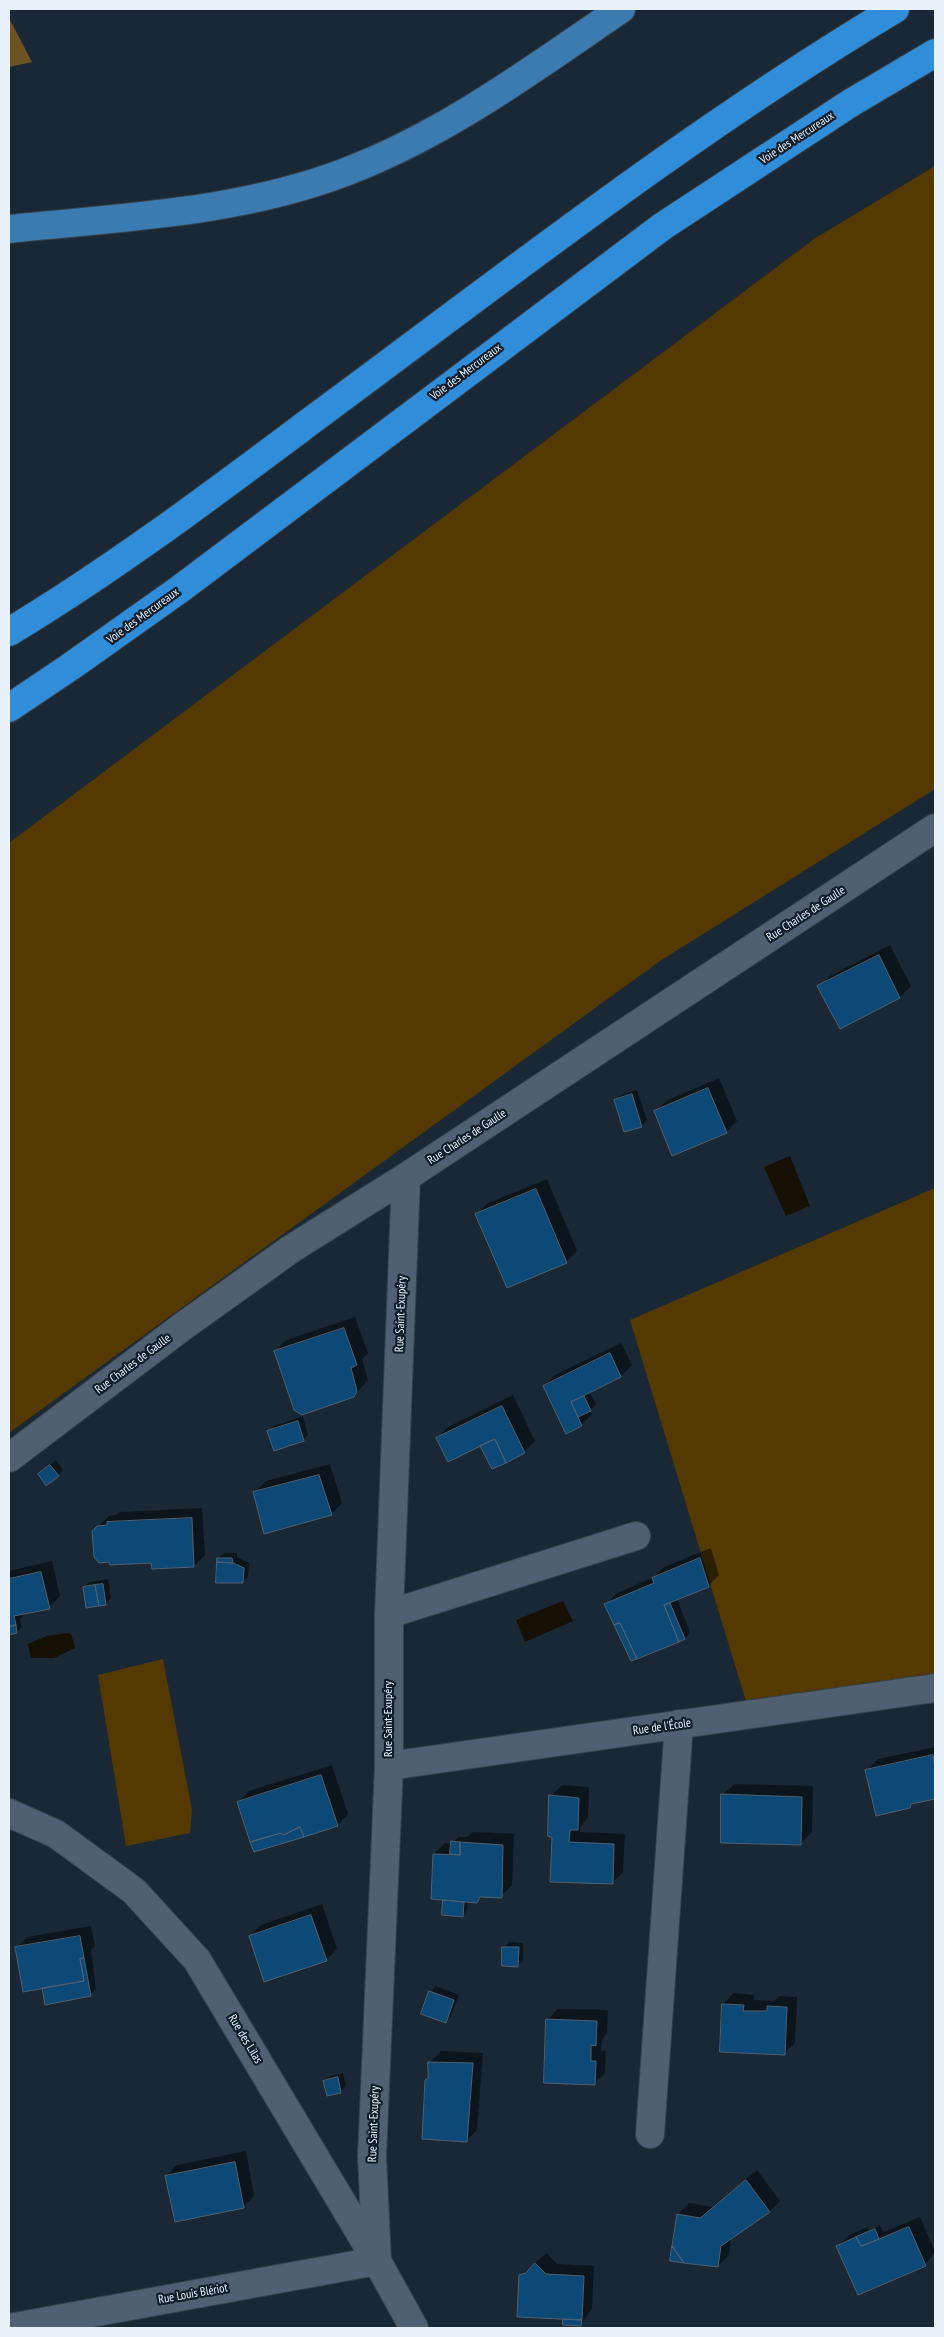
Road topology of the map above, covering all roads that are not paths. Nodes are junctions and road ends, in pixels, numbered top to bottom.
1 (621, 9) edge
2 (895, 9) edge
3 (935, 52) edge
4 (9, 229) edge
5 (9, 632) edge
6 (9, 708) edge
7 (935, 828) edge
8 (406, 1177) junction
9 (9, 1458) edge
10 (636, 1536) dead end
11 (389, 1614) junction
12 (935, 1688) edge
13 (678, 1724) junction
14 (389, 1766) junction
15 (9, 1813) edge
16 (650, 2134) dead end
17 (378, 2261) junction
18 (59, 2323) edge
19 (9, 2328) edge
20 (414, 2328) edge

1 - 4 main road
2 - 5 highway
3 - 6 highway, Voie des Mercureaux
7 - 8 street, Rue Charles de Gaulle
8 - 9 street, Rue Charles de Gaulle
8 - 11 street, Rue Saint-Exupéry
10 - 11 street
11 - 14 street, Rue Saint-Exupéry
12 - 13 street, Rue de l'École
13 - 14 street, Rue de l'École
13 - 16 street
14 - 17 street, Rue Saint-Exupéry
15 - 17 street, Rue des Lilas
17 - 18 street, Rue Louis Blériot
17 - 20 street, Rue des Lilas
18 - 19 street, Rue Louis Blériot

